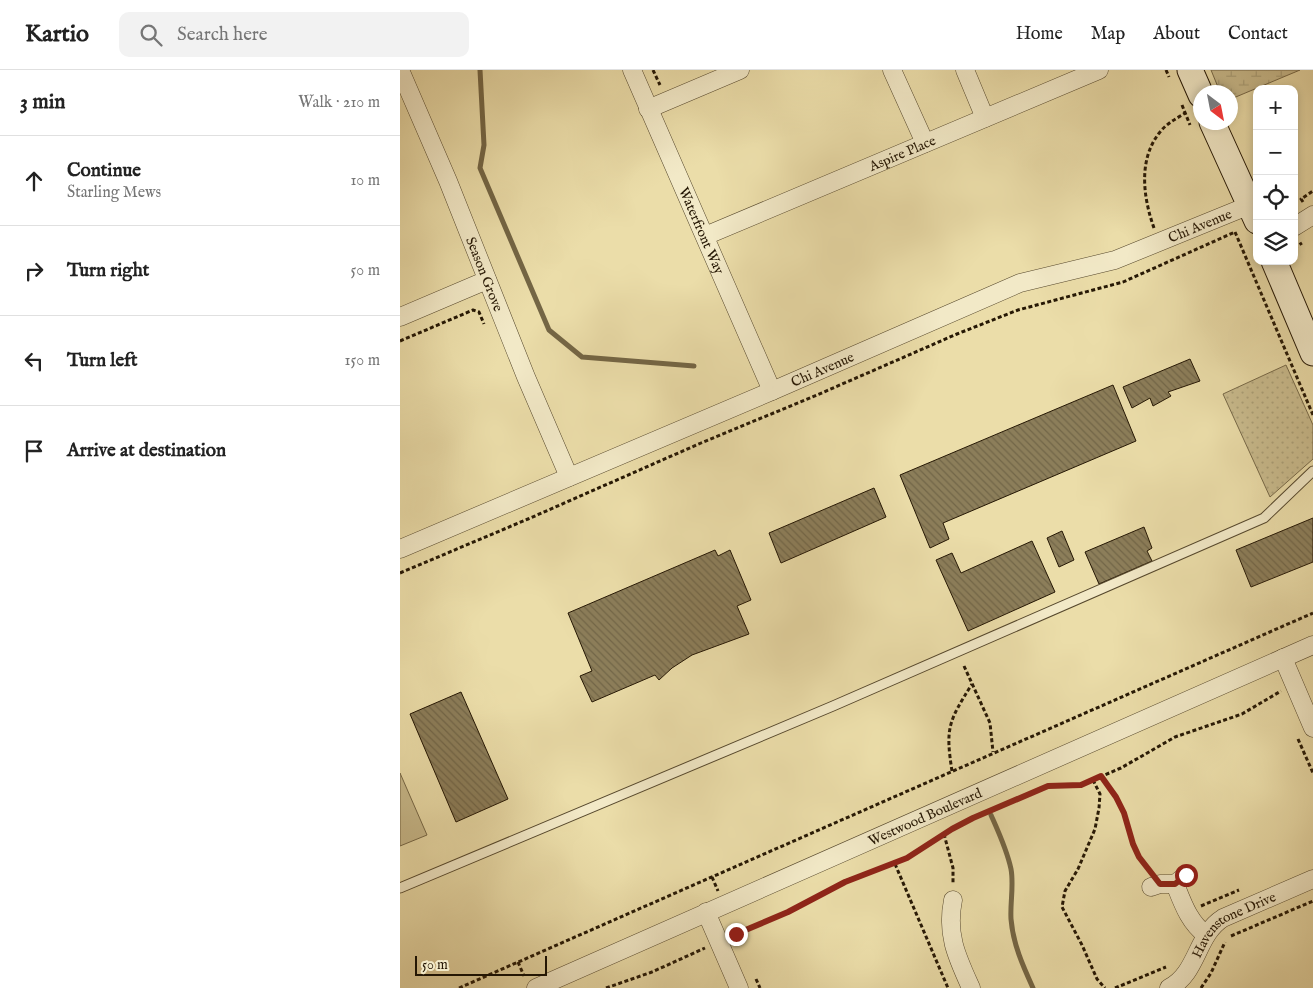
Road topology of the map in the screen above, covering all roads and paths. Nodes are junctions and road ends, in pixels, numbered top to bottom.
1 (400, 70) edge
2 (632, 70) edge
3 (653, 70) edge
4 (740, 70) edge
5 (892, 70) edge
6 (965, 70) edge
7 (1166, 70) edge
8 (1095, 71) edge
9 (1180, 74) edge
10 (660, 85) dead end
11 (1189, 104) edge
12 (648, 108) junction
13 (986, 118) junction
14 (1204, 130) edge
15 (924, 143) junction
16 (1313, 215) edge
17 (1243, 218) edge
18 (1298, 224) edge
19 (1155, 231) dead end
20 (705, 236) junction
21 (1276, 265) edge
22 (488, 280) junction
23 (400, 317) edge
24 (487, 330) dead end
25 (400, 340) edge
26 (1313, 353) edge
27 (772, 391) junction
28 (1313, 415) edge
29 (1313, 472) edge
30 (569, 478) junction
31 (400, 549) edge
32 (400, 573) edge
33 (1313, 613) edge
34 (1313, 645) edge
35 (1283, 658) junction
36 (964, 666) dead end
37 (972, 684) junction
38 (1294, 685) junction
39 (1313, 728) edge
40 (993, 752) junction
41 (952, 771) junction
42 (1101, 776) junction
43 (1093, 780) junction
44 (894, 864) junction
45 (1313, 879) edge
46 (1168, 883) joint
47 (400, 888) edge
48 (953, 900) dead end
49 (1313, 901) edge
50 (706, 912) junction
51 (1206, 936) junction
52 (719, 942) junction
53 (1151, 974) dead end
54 (459, 988) edge
55 (536, 988) edge
56 (606, 988) edge
57 (740, 988) edge
58 (948, 988) edge
59 (971, 988) edge
60 (1105, 988) edge
61 (1115, 988) edge
62 (1169, 988) edge
63 (1201, 988) edge

1 - 22 street, Season Grove
2 - 12 street, Waterfront Way
3 - 10 path
4 - 12 street
5 - 15 street
6 - 13 street
7 - 9 path
8 - 13 street, Aspire Place
9 - 11 main road
11 - 19 path
12 - 20 street, Waterfront Way
13 - 15 street, Aspire Place
14 - 17 main road
15 - 20 street, Aspire Place
16 - 18 street
17 - 27 street, Chi Avenue
17 - 28 path
17 - 32 path
20 - 27 street, Waterfront Way
21 - 26 main road
22 - 23 street
22 - 30 street, Season Grove
24 - 25 path
27 - 30 street, Chi Avenue
29 - 47 lane
30 - 31 street, Chi Avenue
33 - 40 path
34 - 35 street, Westwood Boulevard
35 - 38 street
35 - 50 street, Westwood Boulevard
36 - 37 path
37 - 40 path
37 - 41 path
38 - 39 street
38 - 42 path
40 - 41 path
41 - 54 path
42 - 43 path
42 - 46 path
43 - 44 path
43 - 60 path
44 - 52 path
44 - 58 path
45 - 51 street, Havenstone Drive
46 - 51 street
48 - 59 street
49 - 63 path
50 - 52 street
50 - 55 street, Westwood Boulevard
51 - 62 street, Havenstone Drive
52 - 56 path
52 - 57 street
53 - 61 path

